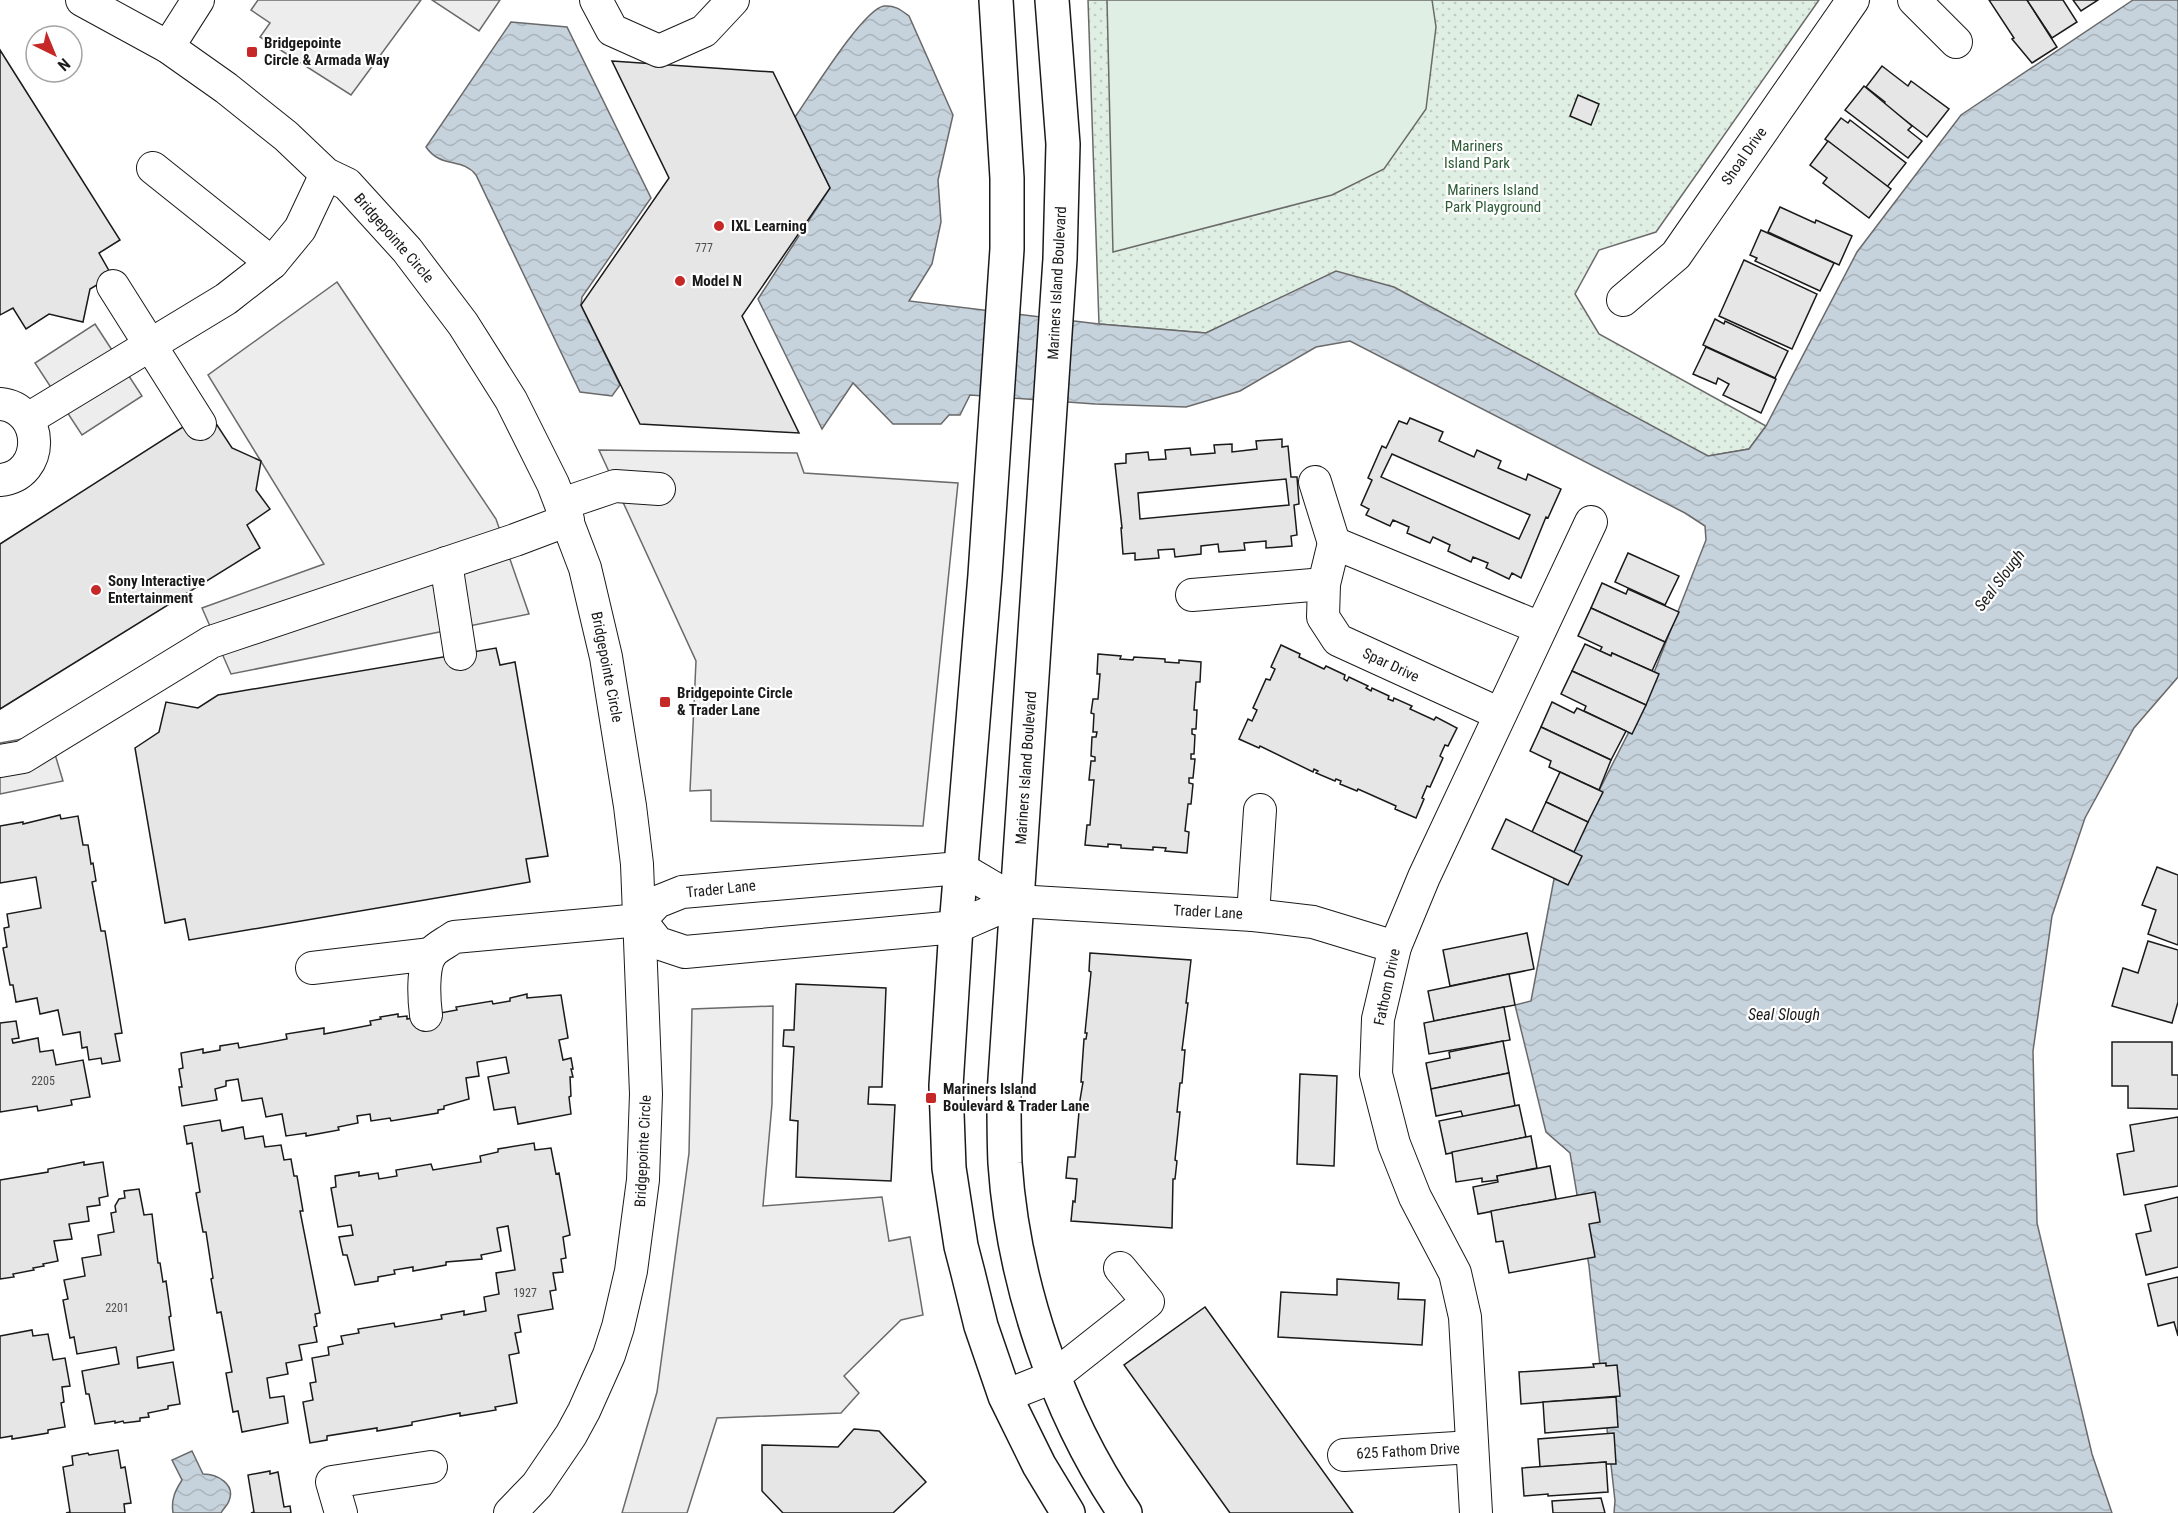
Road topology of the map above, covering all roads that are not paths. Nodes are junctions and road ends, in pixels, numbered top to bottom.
1 (82, 0) edge
2 (198, 0) edge
3 (596, 0) edge
4 (733, 0) edge
5 (996, 0) edge
6 (1052, 0) edge
7 (1852, 0) edge
8 (1914, 0) edge
9 (131, 11) edge
10 (1956, 42) dead end
11 (168, 47) junction
12 (153, 168) dead end
13 (326, 174) junction
14 (272, 264) junction
15 (113, 286) dead end
16 (1623, 300) dead end
17 (150, 345) junction
18 (0, 404) edge
19 (28, 419) junction
20 (200, 424) dead end
21 (0, 480) edge
22 (1315, 482) dead end
23 (659, 489) dead end
24 (565, 512) junction
25 (1591, 522) dead end
26 (1334, 543) junction
27 (446, 563) junction
28 (1324, 584) junction
29 (1192, 595) dead end
30 (1540, 628) junction
31 (460, 654) dead end
32 (1500, 714) junction
33 (0, 761) edge
34 (1260, 810) dead end
35 (960, 868) junction
36 (1017, 901) junction
37 (1253, 915) junction
38 (640, 920) junction
39 (956, 927) junction
40 (1395, 946) junction
41 (431, 954) junction
42 (312, 968) dead end
43 (426, 1014) dead end
44 (1120, 1268) dead end
45 (1053, 1377) junction
46 (1005, 1396) junction
47 (1472, 1447) junction
48 (1344, 1455) dead end
49 (431, 1467) dead end
50 (340, 1513) edge
51 (510, 1513) edge
52 (1068, 1513) edge
53 (1125, 1513) edge
54 (1476, 1513) edge

1 - 9 street, Bridgepointe Circle
2 - 11 street
3 - 4 street
5 - 35 main road
6 - 36 main road, Mariners Island Boulevard
7 - 16 street, Shoal Drive
8 - 10 street
9 - 11 street, Bridgepointe Circle
11 - 13 street, Bridgepointe Circle
12 - 14 street
13 - 14 street
13 - 24 street, Bridgepointe Circle
14 - 17 street
15 - 17 street
17 - 19 street
17 - 20 street
18 - 19 street
19 - 21 street
22 - 26 street
23 - 24 street
24 - 27 street
24 - 38 street, Bridgepointe Circle
25 - 30 street, Fathom Drive
26 - 28 street, Spar Drive
26 - 30 street
27 - 31 street
27 - 33 street
28 - 29 street
28 - 32 street, Spar Drive
30 - 32 street, Fathom Drive
32 - 40 street, Fathom Drive
34 - 37 street
35 - 36 street, Trader Lane
35 - 38 street, Trader Lane
35 - 39 main road
36 - 37 street, Trader Lane
36 - 39 street, Trader Lane
36 - 45 main road, Mariners Island Boulevard
37 - 40 street, Trader Lane
38 - 39 street, Trader Lane
38 - 41 street
38 - 51 street, Bridgepointe Circle
39 - 46 main road
40 - 47 street, Fathom Drive
41 - 42 street
41 - 43 street
44 - 45 street
45 - 46 street
45 - 53 main road, Mariners Island Boulevard
46 - 52 main road
47 - 48 street, 625 Fathom Drive
47 - 54 street, Fathom Drive
49 - 50 street

